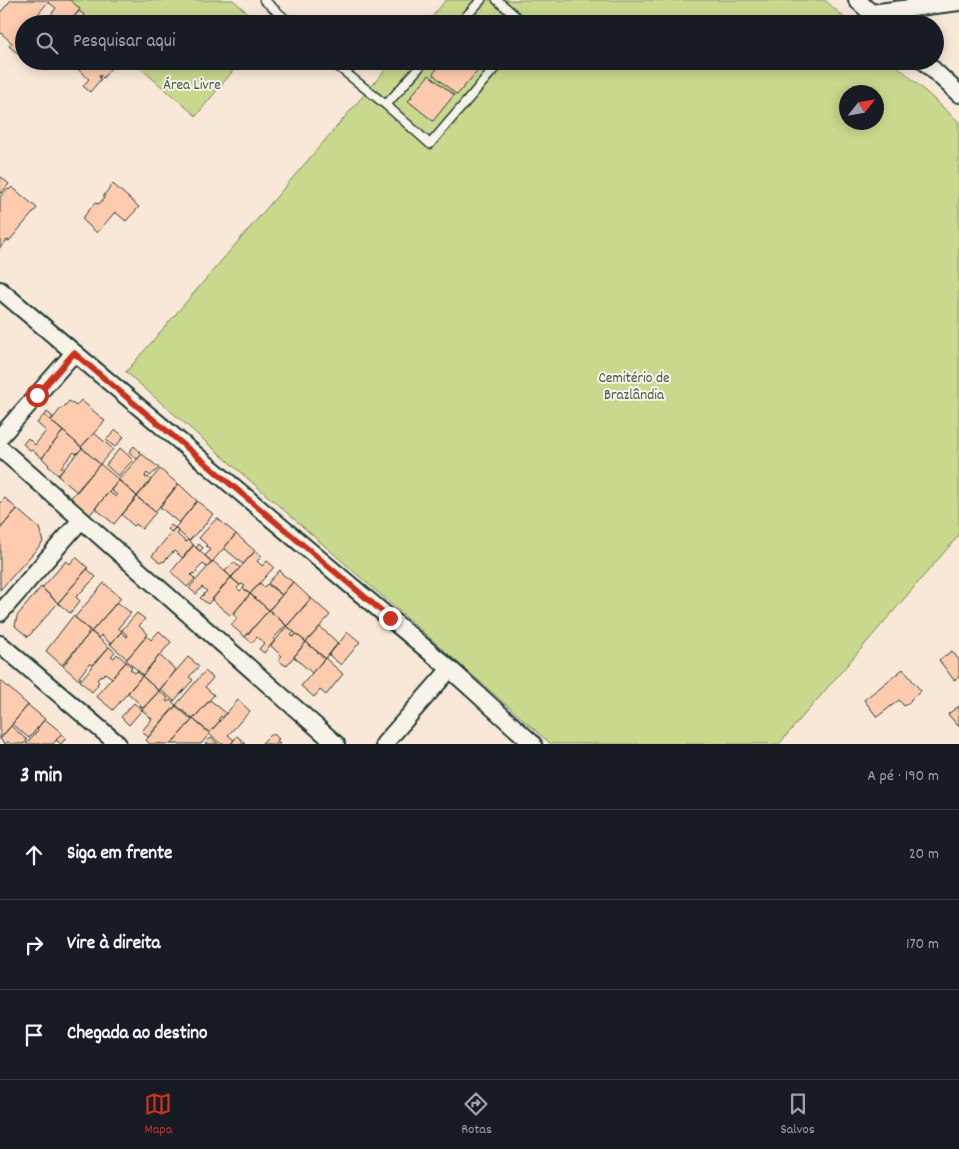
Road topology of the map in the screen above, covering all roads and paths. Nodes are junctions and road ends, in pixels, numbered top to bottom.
1 (264, 0) edge
2 (481, 0) edge
3 (497, 0) edge
4 (857, 0) edge
5 (959, 2) edge
6 (280, 15) edge
7 (467, 15) edge
8 (514, 15) edge
9 (874, 15) edge
10 (892, 15) edge
11 (342, 70) edge
12 (418, 70) edge
13 (493, 70) edge
14 (934, 70) edge
15 (959, 94) edge
16 (386, 105) junction
17 (0, 290) edge
18 (74, 353) junction
19 (0, 437) edge
20 (0, 448) edge
21 (81, 520) junction
22 (0, 613) edge
23 (0, 644) edge
24 (450, 669) junction
25 (118, 744) edge
26 (336, 744) edge
27 (384, 744) edge
28 (533, 744) edge

1 - 6 lane
2 - 7 lane
3 - 8 lane
4 - 9 street
5 - 10 street
11 - 16 lane
12 - 16 lane
13 - 16 lane
14 - 15 street
17 - 18 street
18 - 19 street
18 - 24 street
20 - 21 street
21 - 22 street
21 - 26 street
23 - 25 street
24 - 27 street
24 - 28 street

